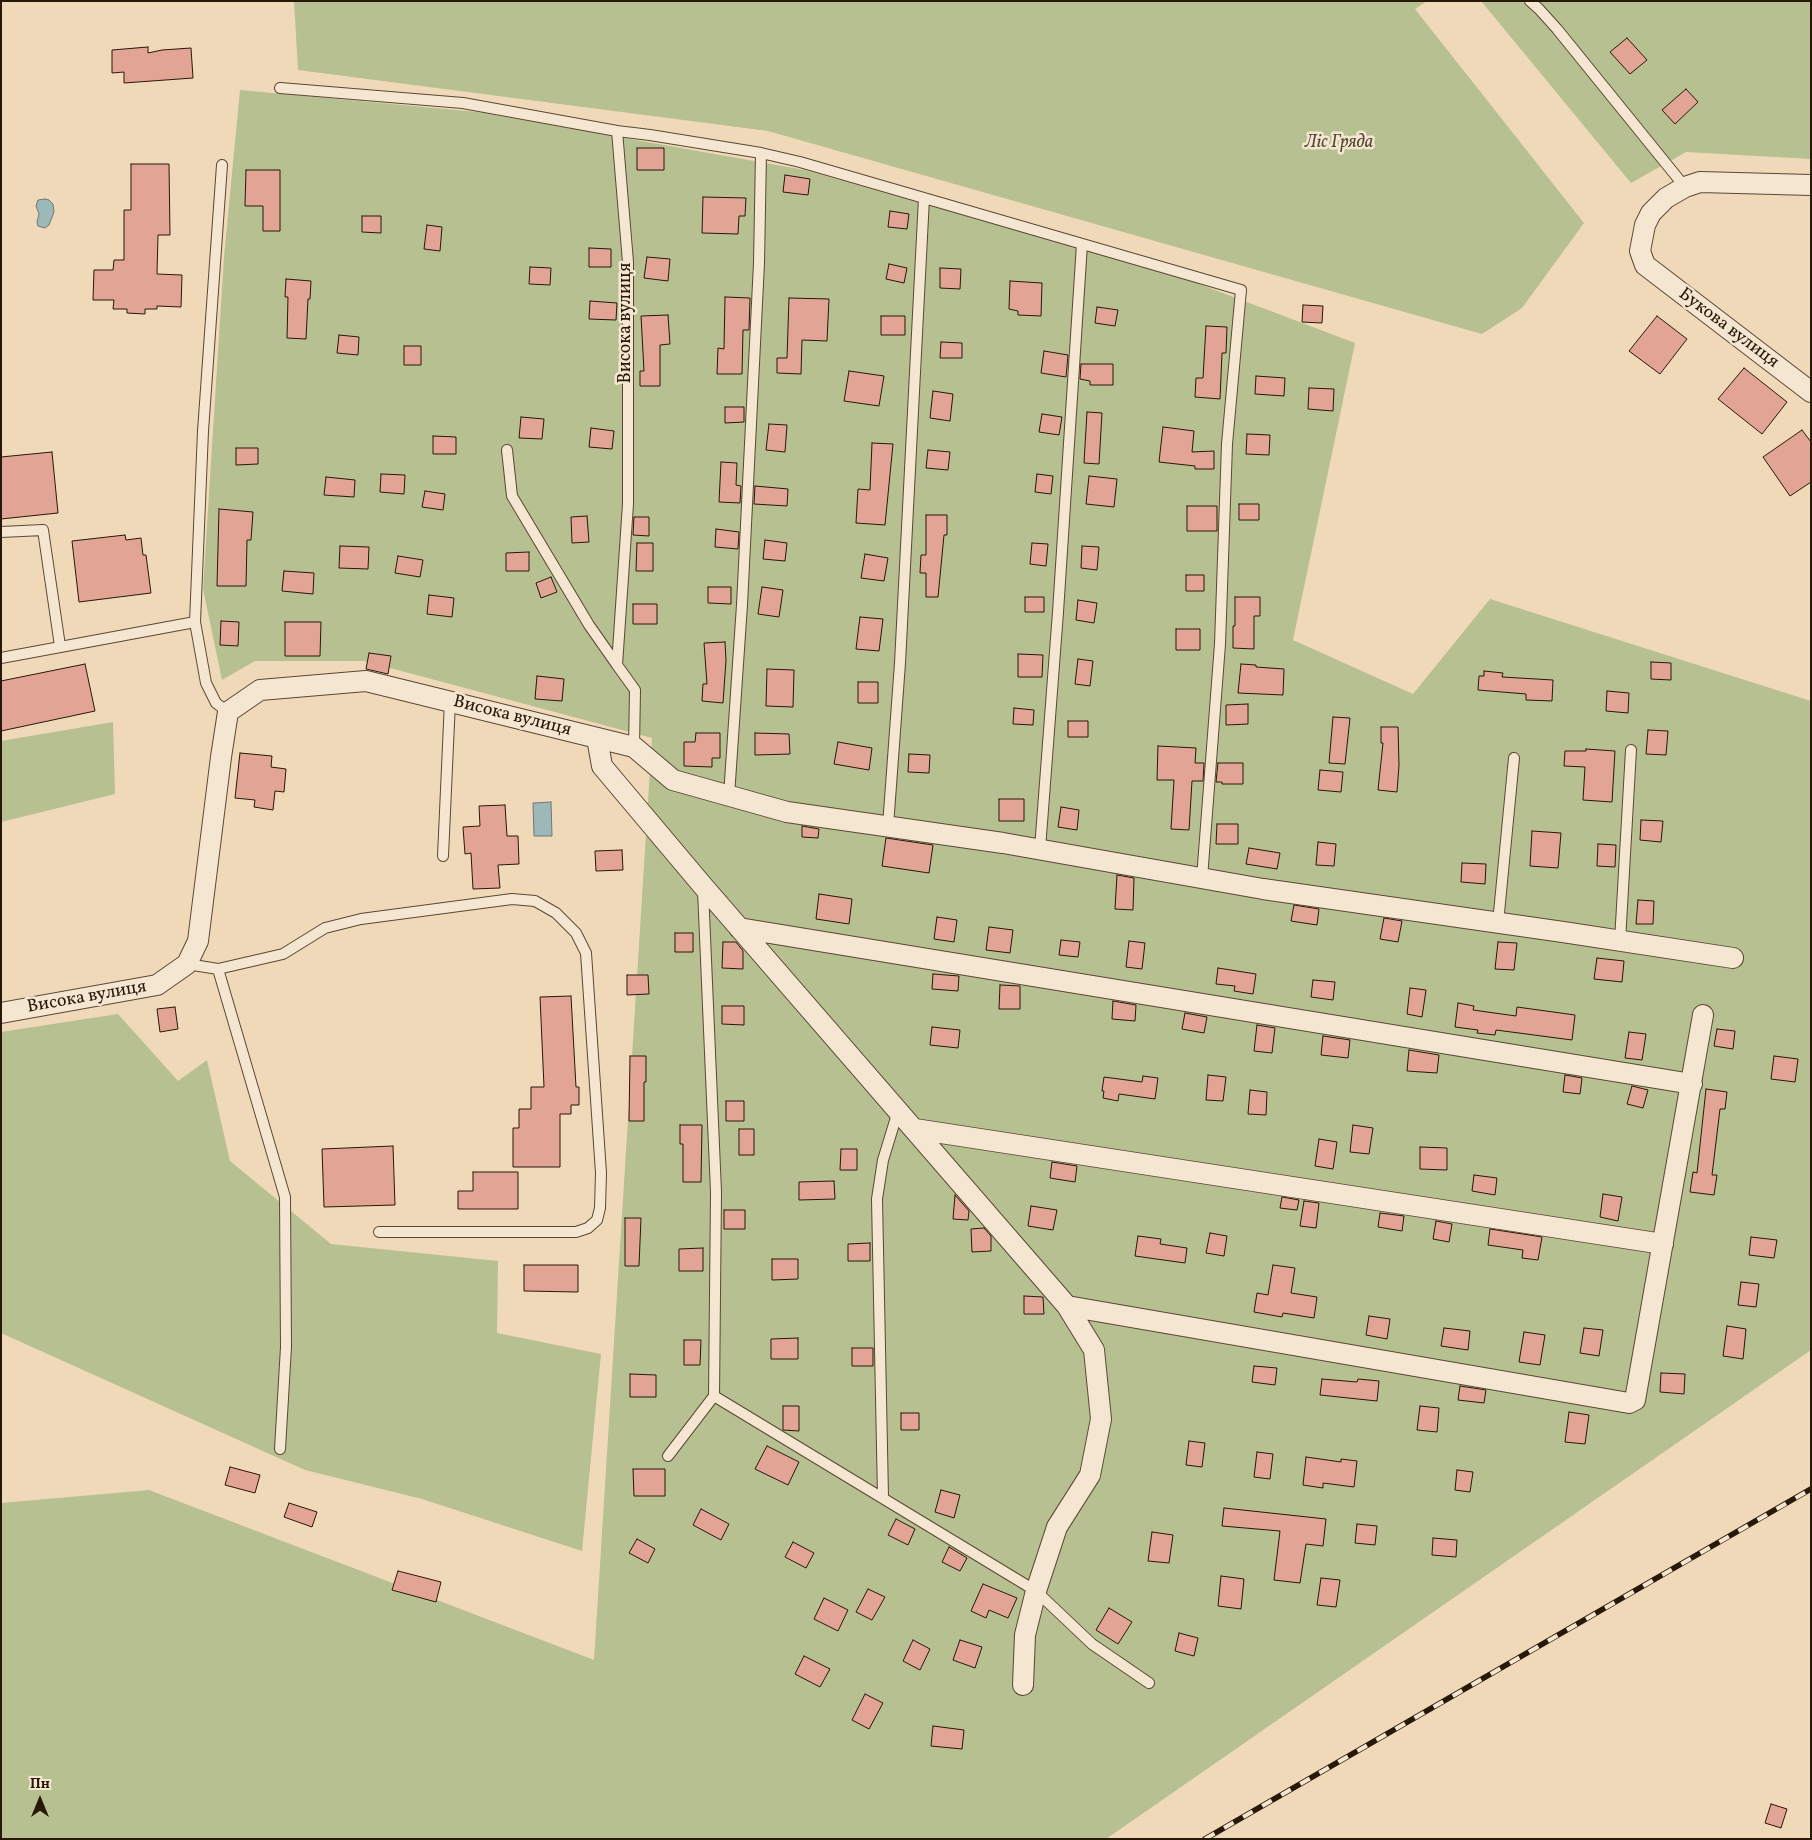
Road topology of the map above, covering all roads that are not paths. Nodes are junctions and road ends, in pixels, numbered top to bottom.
1 (1530, 1) edge
2 (280, 88) dead end
3 (617, 131) junction
4 (761, 154) junction
5 (222, 165) dead end
6 (1811, 185) edge
7 (1685, 187) junction
8 (924, 198) junction
9 (1082, 244) junction
10 (1811, 392) edge
11 (507, 450) dead end
12 (1, 532) edge
13 (195, 622) junction
14 (60, 646) junction
15 (1, 658) edge
16 (617, 665) junction
17 (450, 702) junction
18 (228, 712) junction
19 (597, 738) junction
20 (634, 747) junction
21 (1631, 750) dead end
22 (1514, 758) dead end
23 (729, 796) junction
24 (888, 826) junction
25 (1040, 849) junction
26 (442, 856) dead end
27 (1202, 878) junction
28 (702, 886) junction
29 (1498, 923) junction
30 (738, 928) junction
31 (1620, 941) junction
32 (1733, 958) dead end
33 (187, 964) junction
34 (218, 968) junction
35 (1, 1013) edge
36 (1703, 1014) dead end
37 (1692, 1084) junction
38 (898, 1112) junction
39 (915, 1129) junction
40 (379, 1232) dead end
41 (1663, 1244) junction
42 (1067, 1306) junction
43 (714, 1396) junction
44 (280, 1449) dead end
45 (668, 1456) dead end
46 (883, 1497) junction
47 (1036, 1591) junction
48 (1149, 1683) dead end
49 (1023, 1685) dead end

1 - 7 lane
2 - 3 lane
3 - 4 lane
3 - 16 lane, Висока вулиця
4 - 8 lane
4 - 23 lane
5 - 13 lane
6 - 7 street
7 - 10 street, Букова вулиця
8 - 9 lane
8 - 24 lane
9 - 25 lane
9 - 27 lane
11 - 16 lane
12 - 14 lane
13 - 14 lane
13 - 18 lane
14 - 15 lane
16 - 20 lane
17 - 18 street, Висока вулиця
17 - 19 street, Висока вулиця
17 - 26 lane
18 - 33 street, Висока вулиця
19 - 20 street, Висока вулиця
19 - 28 street
20 - 23 street
21 - 31 lane
22 - 29 lane
23 - 24 street
24 - 25 street
25 - 27 street
27 - 29 street
28 - 30 street
28 - 43 lane
29 - 31 street
30 - 37 street
30 - 38 street
31 - 32 street
33 - 34 lane
33 - 35 street, Висока вулиця
34 - 40 lane
34 - 44 lane
36 - 37 street
37 - 41 street
38 - 39 street
38 - 46 lane
39 - 41 street
39 - 42 street
41 - 42 street
42 - 47 street
43 - 45 lane
43 - 46 lane
46 - 47 lane
47 - 48 lane
47 - 49 street

